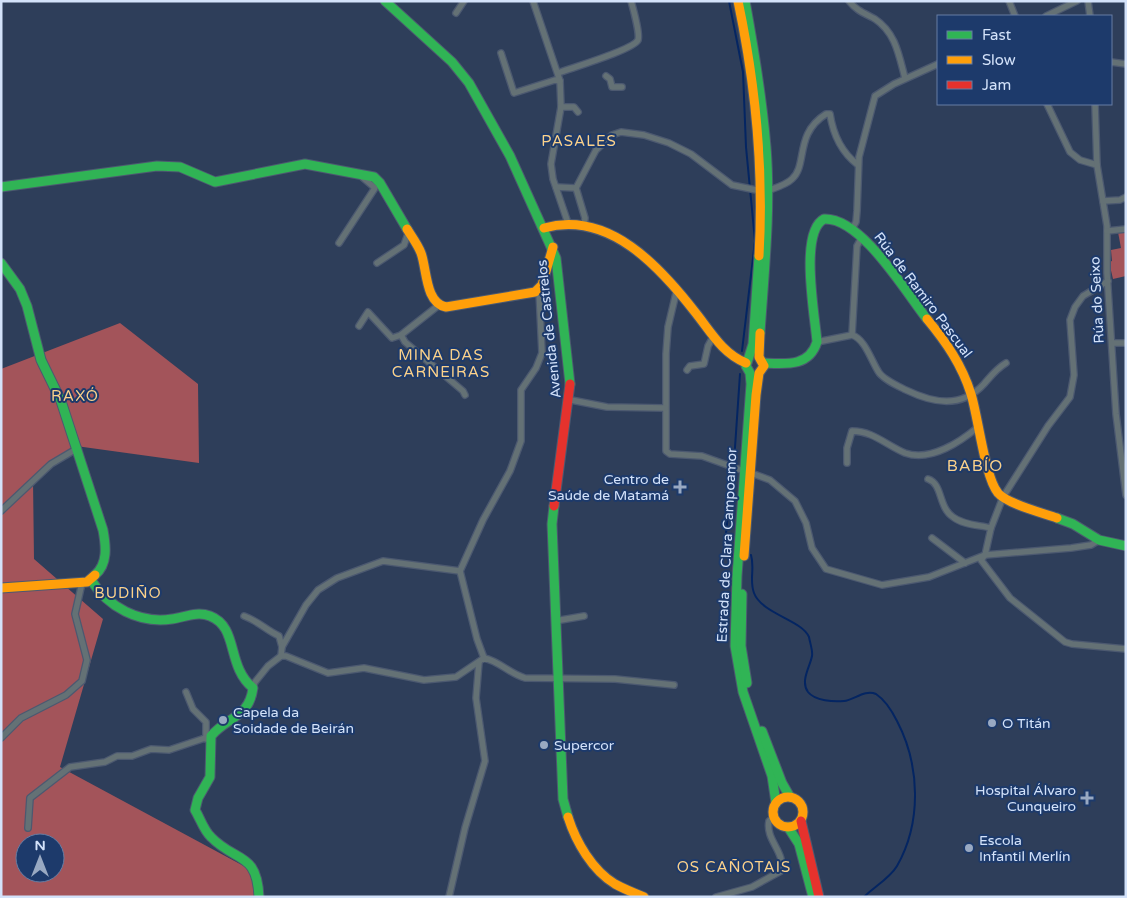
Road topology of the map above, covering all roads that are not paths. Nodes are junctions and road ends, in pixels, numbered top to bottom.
1 (386, 1) edge
2 (464, 1) edge
3 (533, 1) edge
4 (632, 1) edge
5 (738, 1) edge
6 (744, 1) edge
7 (849, 1) edge
8 (1009, 1) edge
9 (1077, 1) edge
10 (1088, 1) edge
11 (456, 13) dead end
12 (1015, 15) edge
13 (1048, 15) edge
14 (1090, 15) edge
15 (500, 53) dead end
16 (1112, 62) edge
17 (937, 64) edge
18 (1126, 64) edge
19 (558, 73) junction
20 (606, 76) dead end
21 (905, 78) junction
22 (560, 81) junction
23 (622, 87) dead end
24 (1047, 105) edge
25 (1095, 105) edge
26 (561, 107) junction
27 (578, 112) dead end
28 (858, 165) junction
29 (1097, 165) junction
30 (170, 166) junction
31 (178, 172) dead end
32 (362, 174) junction
33 (1, 187) edge
34 (556, 187) junction
35 (576, 188) junction
36 (761, 191) junction
37 (1126, 197) edge
38 (1103, 201) junction
39 (568, 223) junction
40 (584, 226) junction
41 (544, 228) junction
42 (852, 229) junction
43 (1126, 229) edge
44 (1107, 230) junction
45 (409, 231) junction
46 (862, 237) junction
47 (339, 243) dead end
48 (554, 247) junction
49 (377, 263) dead end
50 (2, 267) edge
51 (1108, 282) junction
52 (678, 289) junction
53 (539, 290) junction
54 (439, 304) junction
55 (360, 326) dead end
56 (852, 334) junction
57 (401, 335) junction
58 (714, 337) junction
59 (817, 342) junction
60 (1112, 343) junction
61 (1125, 344) edge
62 (755, 360) junction
63 (1006, 363) dead end
64 (687, 370) dead end
65 (750, 372) junction
66 (759, 373) junction
67 (971, 394) junction
68 (465, 395) dead end
69 (571, 400) junction
70 (665, 408) junction
71 (978, 427) junction
72 (78, 448) junction
73 (847, 463) dead end
74 (744, 471) junction
75 (928, 479) dead end
76 (1126, 495) edge
77 (1003, 497) junction
78 (1, 511) edge
79 (991, 528) junction
80 (932, 538) dead end
81 (1099, 540) junction
82 (1126, 546) edge
83 (985, 555) junction
84 (965, 563) junction
85 (460, 571) junction
86 (92, 580) junction
87 (82, 583) junction
88 (1, 588) edge
89 (244, 616) dead end
90 (584, 616) dead end
91 (555, 621) junction
92 (282, 647) junction
93 (1126, 649) edge
94 (281, 656) junction
95 (482, 660) junction
96 (558, 678) junction
97 (674, 685) dead end
98 (253, 688) junction
99 (186, 692) dead end
100 (1, 738) edge
101 (208, 738) junction
102 (790, 797) junction
103 (776, 803) junction
104 (774, 817) junction
105 (800, 821) junction
106 (788, 827) junction
107 (28, 828) dead end
108 (260, 897) edge
109 (450, 897) edge
110 (644, 897) edge
111 (716, 897) edge
112 (813, 897) edge
113 (819, 897) edge

1 - 41 main road, Avenida de Castrelos
2 - 11 street
3 - 19 street
4 - 19 street
5 - 36 main road, Estrada de Clara Campoamor
6 - 36 main road, Estrada de Clara Campoamor
7 - 21 street
8 - 12 street
9 - 13 street
10 - 14 street
15 - 22 street
16 - 18 street
17 - 21 street
19 - 22 street
20 - 23 street
21 - 28 street
22 - 26 street
24 - 29 street
25 - 29 street, Rúa do Seixo
26 - 27 street
26 - 34 street
28 - 36 street
28 - 42 street
29 - 38 street, Rúa do Seixo
30 - 31 street
30 - 32 main road
30 - 33 main road
32 - 45 main road
32 - 47 street
34 - 35 street
34 - 39 street
35 - 36 street
35 - 40 street
36 - 62 main road, Estrada de Clara Campoamor
37 - 38 street
38 - 44 street, Rúa do Seixo
39 - 40 main road
39 - 41 main road
40 - 52 main road
41 - 48 main road, Avenida de Castrelos
42 - 46 main road, Rúa de Ramiro Pascual
42 - 59 main road, Rúa de Ramiro Pascual
43 - 44 street
44 - 51 street, Rúa do Seixo
45 - 49 street
45 - 54 main road
46 - 56 street
46 - 67 main road, Rúa de Ramiro Pascual
48 - 53 main road
48 - 69 main road, Avenida de Castrelos
50 - 72 main road
51 - 60 street, Rúa do Seixo
51 - 77 street
52 - 58 main road
52 - 70 street
53 - 54 main road
53 - 85 street
54 - 57 street
55 - 57 street
56 - 59 street
56 - 67 street
57 - 68 street
58 - 62 main road
58 - 64 street
59 - 62 main road
60 - 61 street
60 - 76 street, Rúa do Seixo
62 - 65 main road, Estrada de Clara Campoamor
62 - 66 main road, Estrada de Clara Campoamor
63 - 67 street
65 - 66 main road
65 - 74 main road, Estrada de Clara Campoamor
66 - 74 main road, Estrada de Clara Campoamor
67 - 71 main road, Rúa de Ramiro Pascual
69 - 70 street
69 - 91 main road, Avenida de Castrelos
70 - 74 street
71 - 73 street
71 - 77 main road, Rúa de Ramiro Pascual
72 - 78 street
72 - 86 main road
74 - 84 street
74 - 102 main road, Estrada de Clara Campoamor
74 - 103 main road, Estrada de Clara Campoamor
75 - 79 street
77 - 79 street
77 - 81 main road
79 - 83 street
80 - 84 street
81 - 82 main road
81 - 83 street
83 - 84 street
83 - 93 street
85 - 92 street
85 - 95 street
86 - 87 main road
86 - 98 main road
87 - 88 main road
87 - 100 street
89 - 92 street
90 - 91 street
91 - 96 main road, Avenida de Castrelos
92 - 94 street
94 - 95 street
94 - 98 street
95 - 96 street
95 - 109 street
96 - 97 street
96 - 110 main road, Avenida de Castrelos
98 - 101 main road
99 - 101 street
101 - 107 street
101 - 108 main road
102 - 103 main road
102 - 105 main road, Estrada de Clara Campoamor
103 - 104 main road, Estrada de Clara Campoamor
104 - 106 main road
104 - 111 street
105 - 106 main road
105 - 113 main road, Estrada de Clara Campoamor
106 - 112 main road

